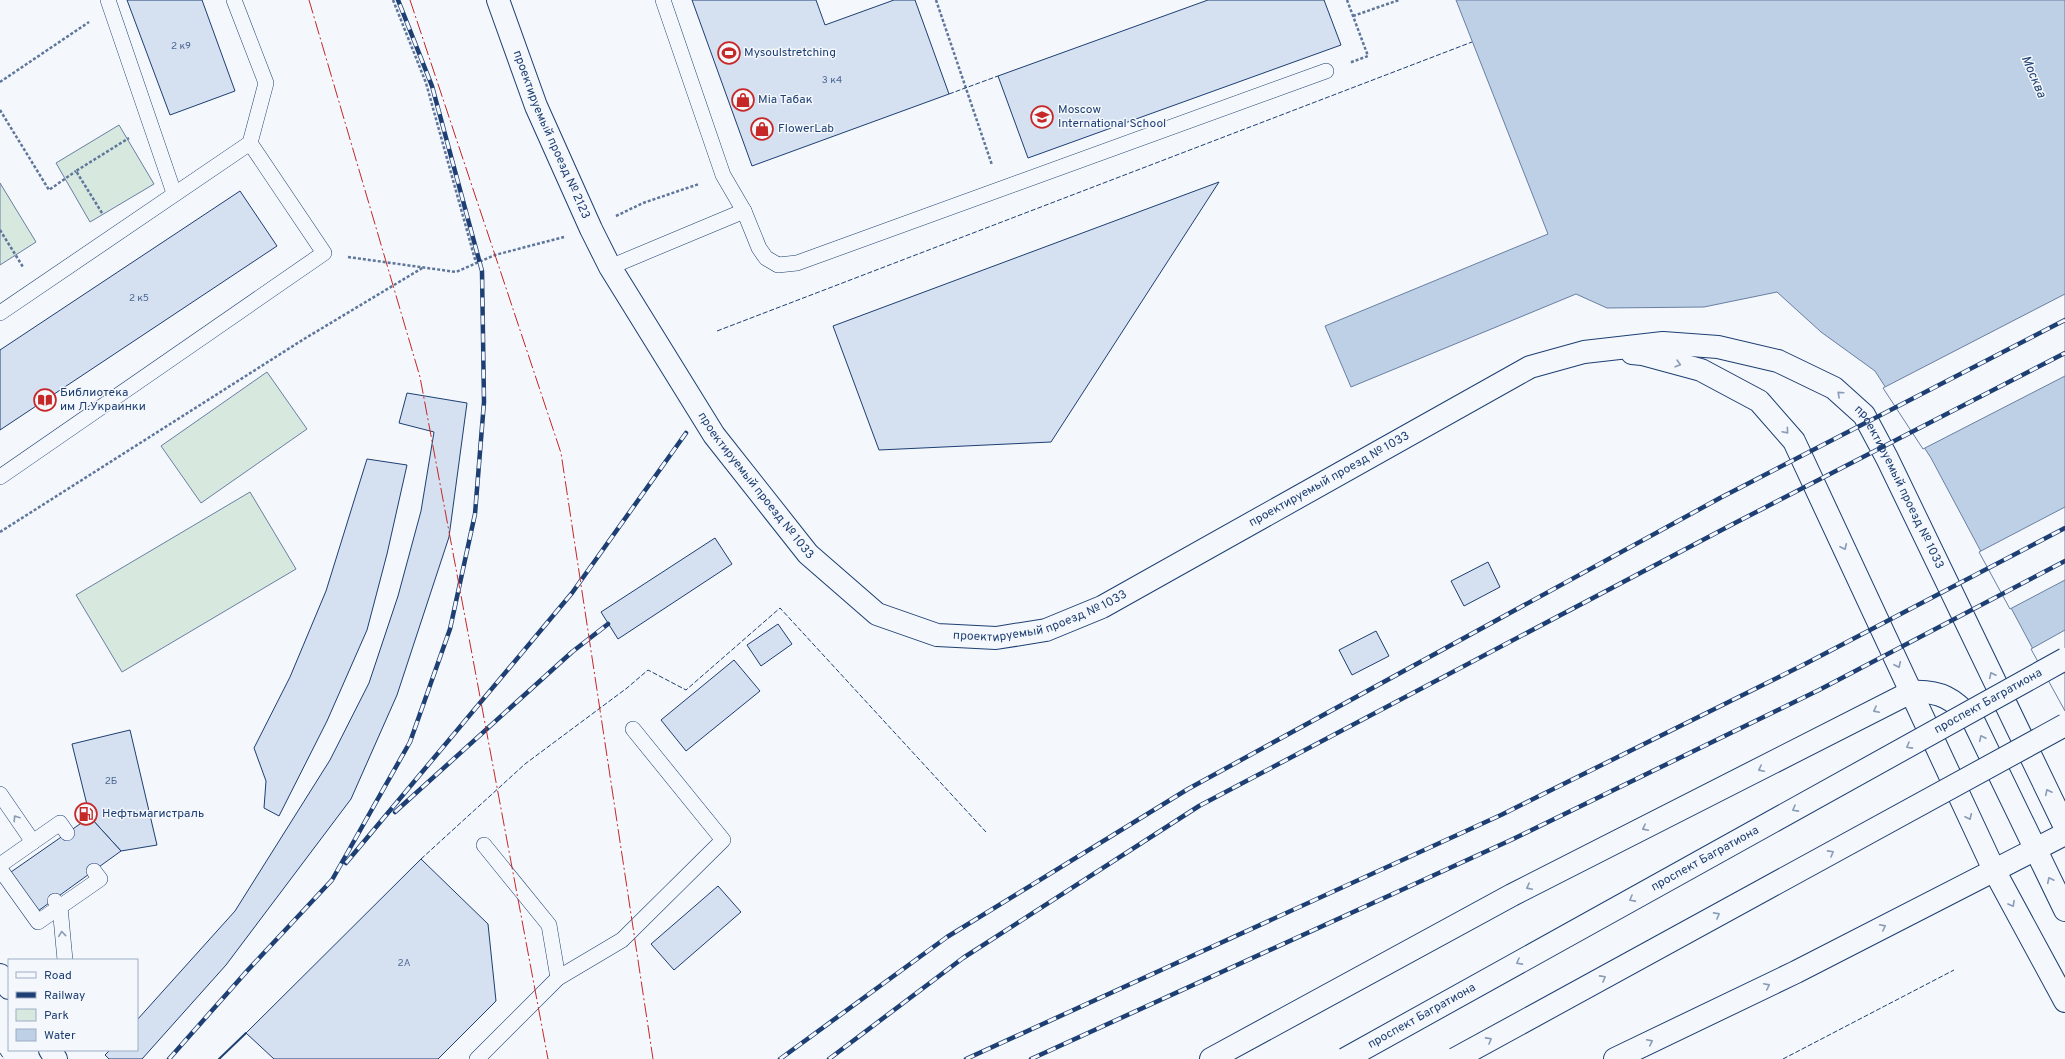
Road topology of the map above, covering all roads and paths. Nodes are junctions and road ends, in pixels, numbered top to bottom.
1 (234, 0) edge
2 (393, 0) edge
3 (498, 0) edge
4 (663, 0) edge
5 (936, 0) edge
6 (1347, 0) edge
7 (1399, 0) edge
8 (109, 4) edge
9 (1353, 16) junction
10 (1326, 71) joint
11 (0, 82) edge
12 (0, 110) edge
13 (151, 125) junction
14 (250, 143) junction
15 (76, 171) junction
16 (723, 175) junction
17 (1001, 190) junction
18 (174, 193) junction
19 (744, 211) junction
20 (591, 229) junction
21 (0, 230) edge
22 (116, 233) junction
23 (324, 253) junction
24 (476, 264) junction
25 (424, 267) junction
26 (610, 267) junction
27 (36, 288) junction
28 (0, 313) edge
29 (1584, 352) junction
30 (0, 477) edge
31 (0, 532) edge
32 (2065, 659) edge
33 (1911, 692) junction
34 (2065, 725) edge
35 (633, 729) dead end
36 (0, 794) edge
37 (2065, 827) edge
38 (67, 833) dead end
39 (2065, 834) edge
40 (40, 842) junction
41 (484, 845) dead end
42 (2035, 849) junction
43 (0, 865) edge
44 (0, 869) edge
45 (1994, 870) junction
46 (94, 871) dead end
47 (57, 903) junction
48 (2065, 910) edge
49 (65, 959) edge
50 (0, 975) edge
51 (558, 978) junction
52 (8, 987) edge
53 (2065, 1002) edge
54 (477, 1059) edge
55 (1211, 1059) edge
56 (1345, 1059) edge
57 (1455, 1059) edge
58 (1615, 1059) edge

1 - 14 lane
2 - 24 path
3 - 20 street, проектируемый проезд № 2123
4 - 16 lane
5 - 17 path
6 - 9 path
7 - 9 path
8 - 11 path
8 - 13 lane
9 - 10 path
10 - 17 lane
12 - 15 path
13 - 15 path
13 - 18 lane
14 - 18 lane
14 - 23 lane
15 - 22 path
16 - 19 lane
16 - 20 path
17 - 19 lane
18 - 22 lane
19 - 26 lane
20 - 24 path
20 - 26 street, проектируемый проезд № 2123
21 - 27 path
22 - 27 lane
23 - 25 path
23 - 30 lane
24 - 25 path
25 - 31 path
26 - 29 street, проектируемый проезд № 1033
27 - 28 lane
29 -> 33 street, проектируемый проезд № 1033
37 -> 29 street, проектируемый проезд № 1033
32 -> 56 street, проспект Багратиона, bridge
42 -> 33 street
33 -> 45 street, проектируемый проезд № 1033
33 -> 55 street
57 -> 34 street, bridge
35 - 51 lane
40 -> 36 lane
38 - 40 lane
39 - 42 street
40 - 43 lane
41 - 51 lane
42 - 45 street
48 -> 42 street
44 - 47 lane
45 -> 53 street, проектируемый проезд № 1033
58 -> 45 street
46 - 47 lane
49 -> 47 lane
50 - 52 street
51 - 54 lane

